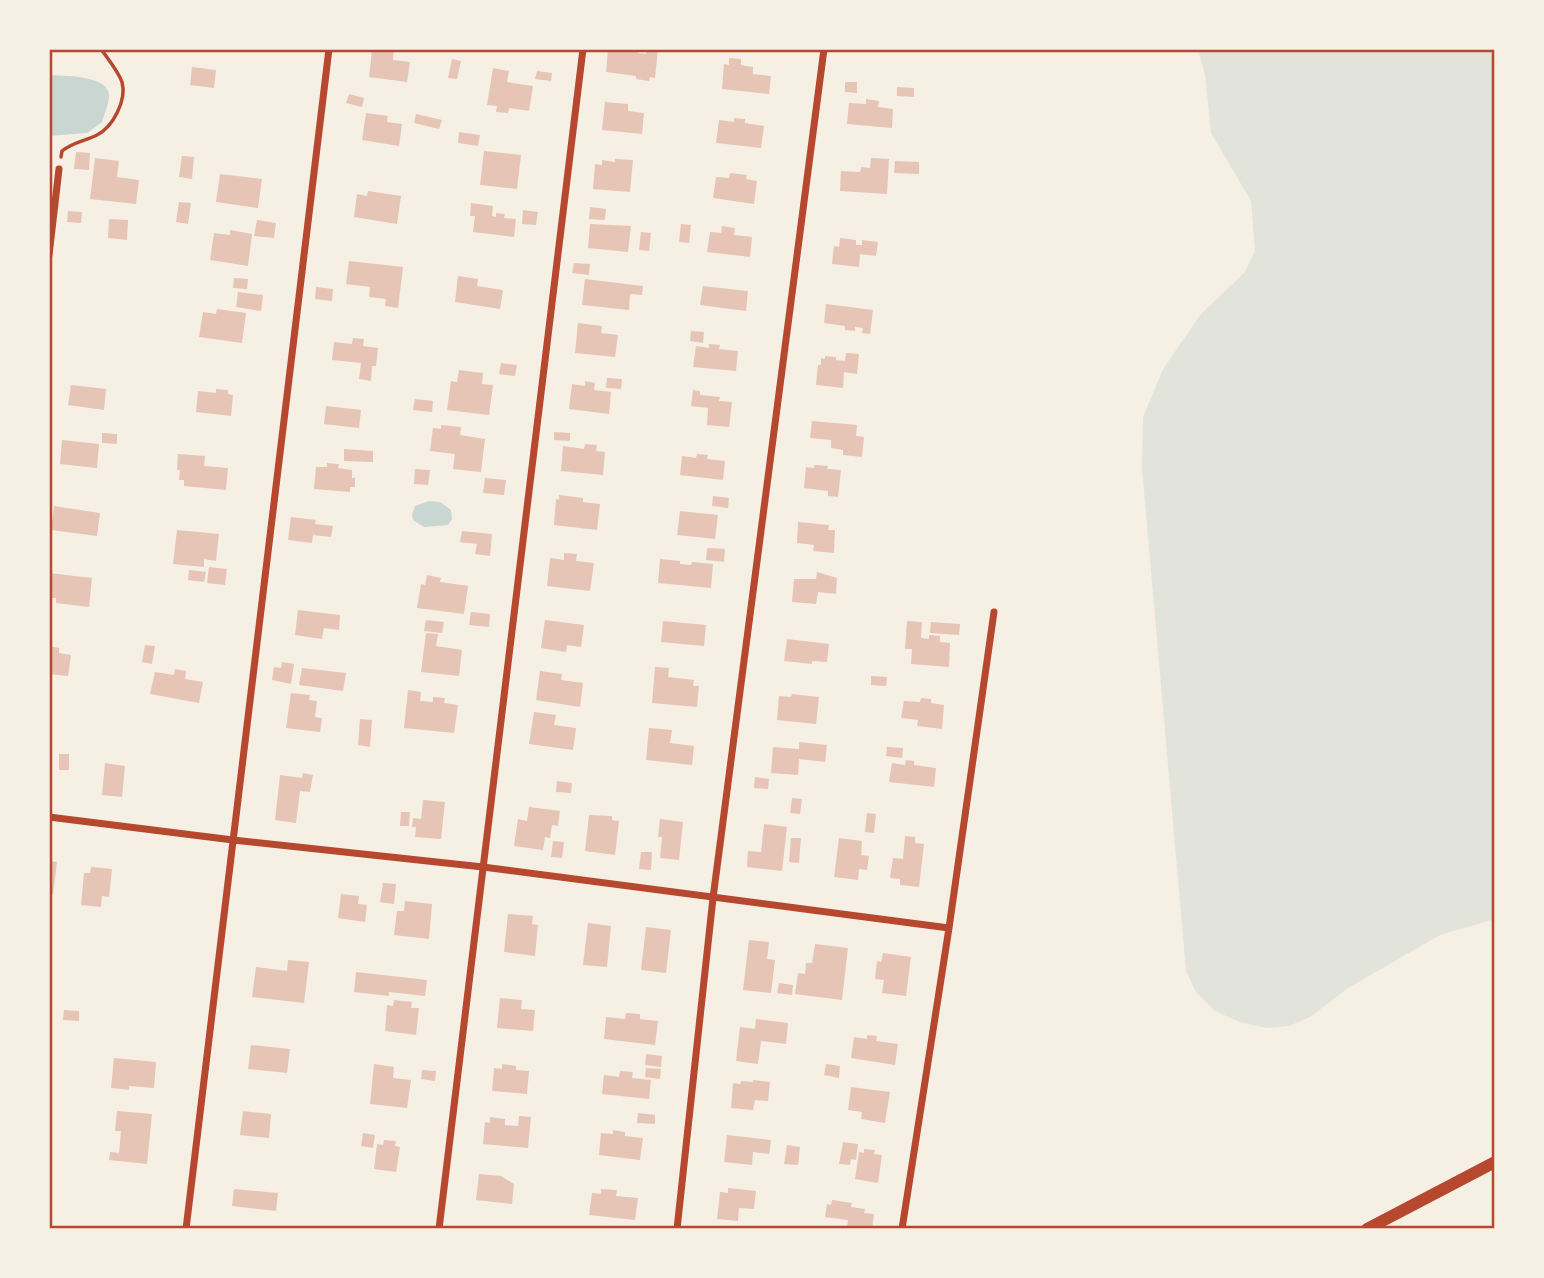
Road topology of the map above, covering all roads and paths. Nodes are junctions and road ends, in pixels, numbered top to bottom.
1 (102, 49) edge
2 (329, 49) edge
3 (583, 49) edge
4 (824, 49) edge
5 (59, 169) joint
6 (49, 256) edge
7 (994, 611) dead end
8 (49, 817) edge
9 (233, 840) junction
10 (483, 867) junction
11 (713, 898) junction
12 (949, 928) junction
13 (1495, 1162) edge
14 (186, 1229) edge
15 (439, 1229) edge
16 (677, 1229) edge
17 (902, 1229) edge
18 (1367, 1229) edge

1 - 5 path
2 - 9 street
3 - 10 street
4 - 11 street
5 - 6 street
7 - 12 street
8 - 9 street
9 - 10 street
9 - 14 street
10 - 11 street
10 - 15 street
11 - 12 street
11 - 16 street
12 - 17 street
13 - 18 street

